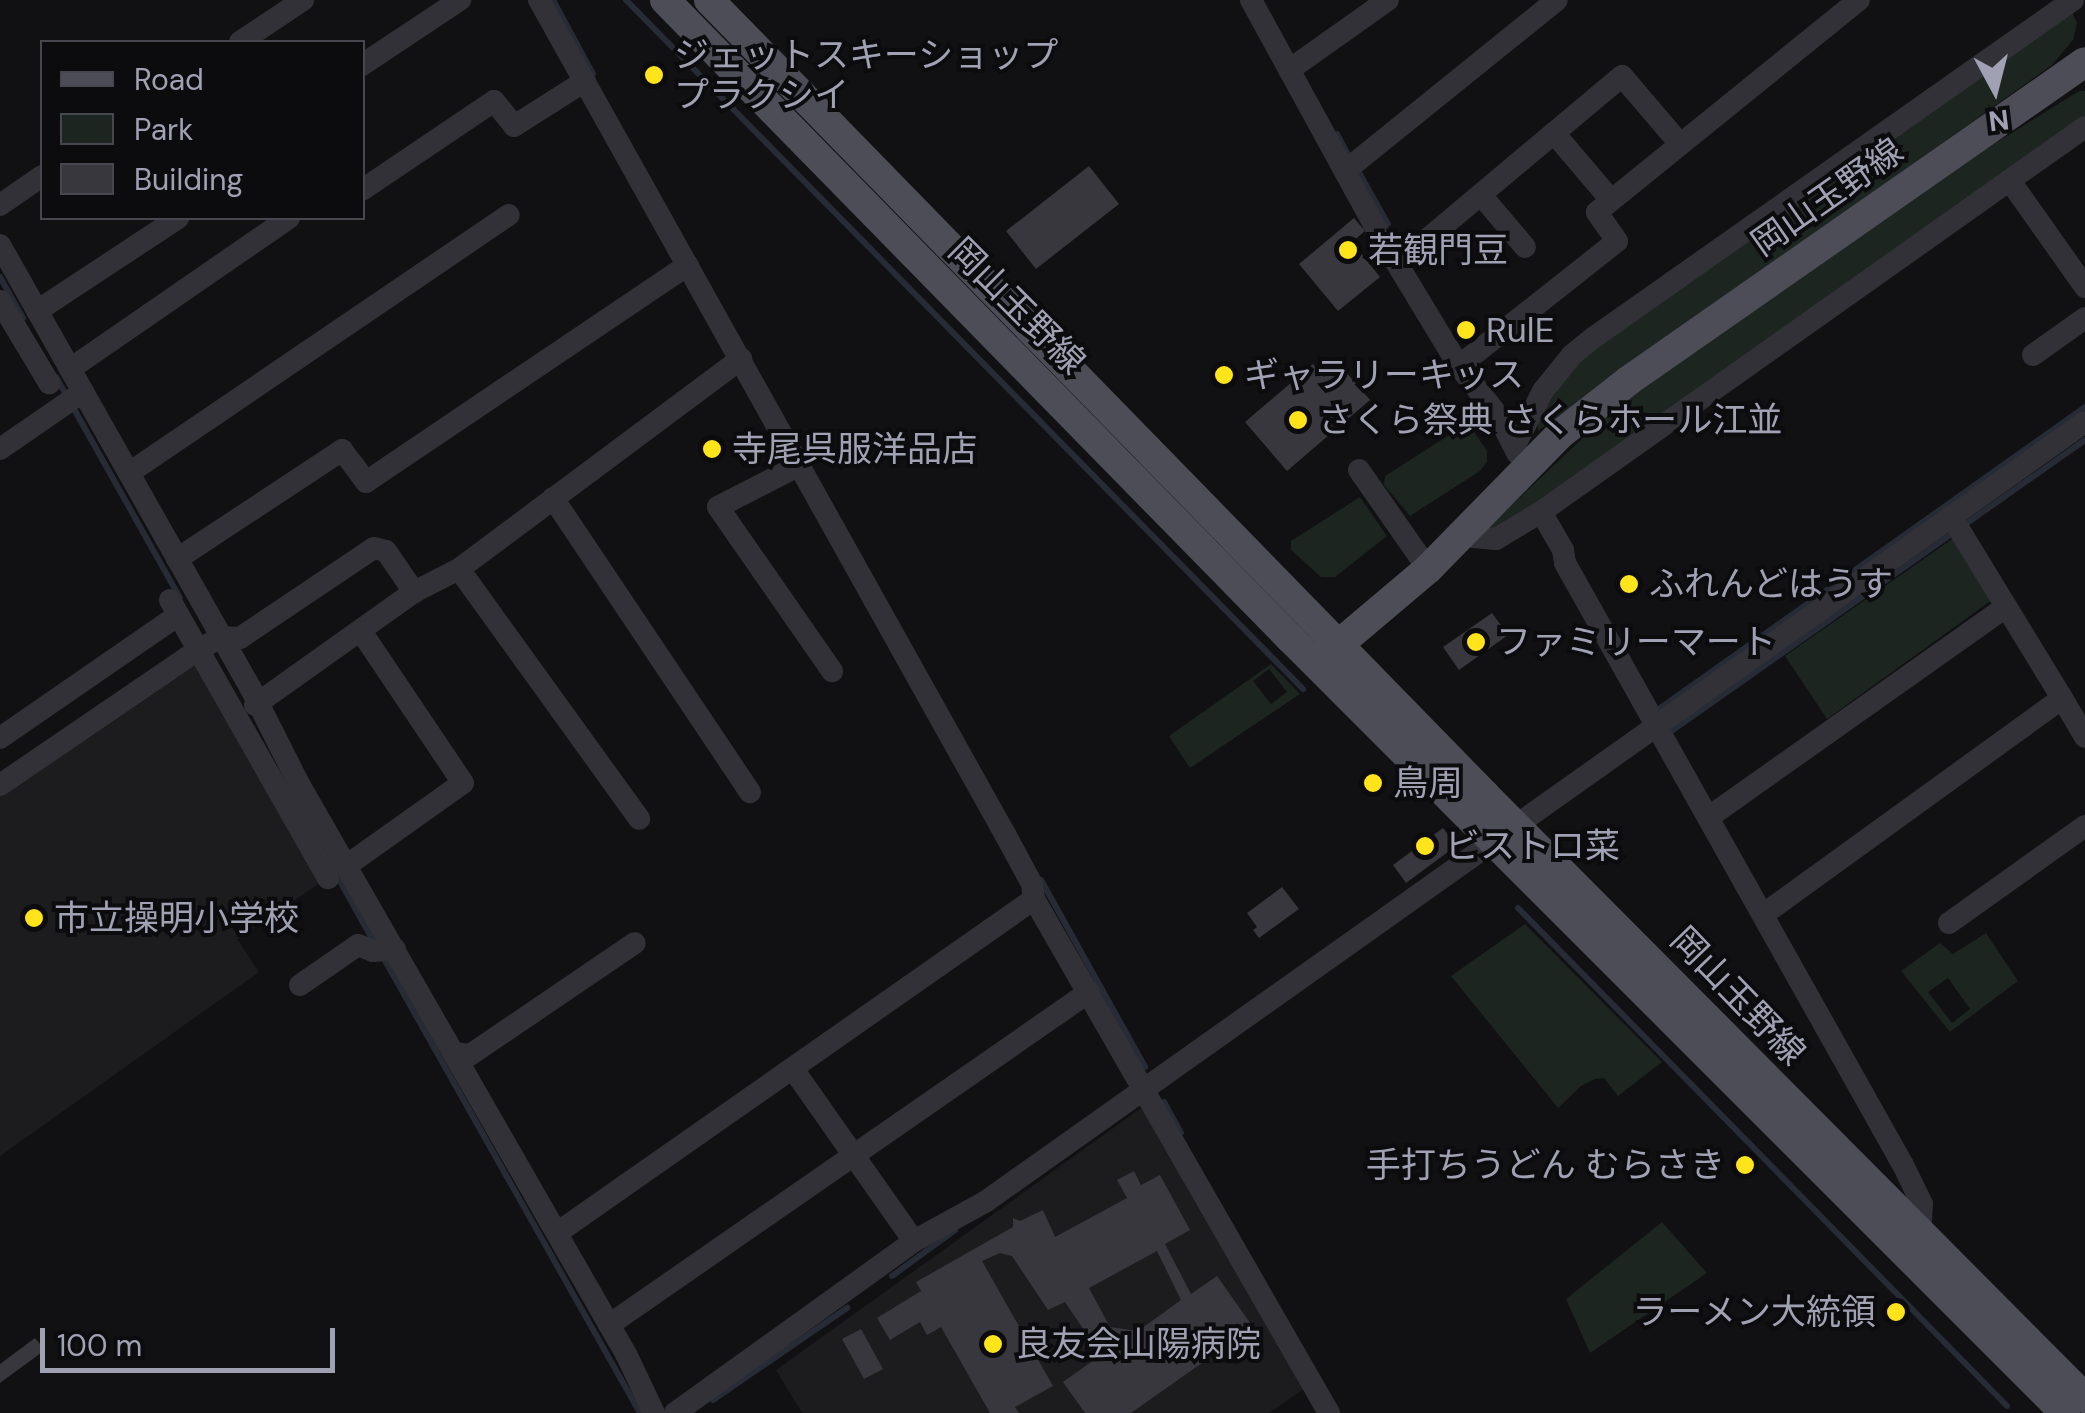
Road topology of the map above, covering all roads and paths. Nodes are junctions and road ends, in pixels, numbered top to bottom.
1 (303, 0) edge
2 (460, 0) edge
3 (540, 0) edge
4 (666, 0) edge
5 (709, 0) edge
6 (1251, 0) edge
7 (1388, 0) edge
8 (1557, 0) edge
9 (1859, 0) edge
10 (2073, 0) edge
11 (243, 40) edge
12 (2085, 62) edge
13 (365, 63) edge
14 (1296, 65) junction
15 (585, 81) junction
16 (2085, 127) edge
17 (1554, 134) junction
18 (1680, 144) junction
19 (1352, 165) junction
20 (40, 177) edge
21 (2010, 180) junction
22 (365, 188) edge
23 (1480, 195) junction
24 (1611, 200) junction
25 (0, 205) edge
26 (509, 215) dead end
27 (175, 220) edge
28 (286, 220) edge
29 (0, 245) edge
30 (1525, 247) dead end
31 (1399, 263) junction
32 (688, 265) junction
33 (6, 270) edge
34 (2085, 287) edge
35 (0, 301) edge
36 (2085, 318) edge
37 (26, 326) edge
38 (2033, 354) dead end
39 (741, 359) junction
40 (1459, 366) junction
41 (70, 369) junction
42 (49, 383) dead end
43 (75, 398) junction
44 (1535, 404) junction
45 (1490, 406) junction
46 (2085, 422) edge
47 (0, 449) edge
48 (1518, 458) junction
49 (800, 465) junction
50 (1359, 470) dead end
51 (129, 473) junction
52 (553, 498) junction
53 (1541, 512) junction
54 (1956, 524) junction
55 (1462, 536) junction
56 (177, 559) junction
57 (459, 569) junction
58 (1428, 570) junction
59 (414, 592) junction
60 (184, 606) junction
61 (2006, 606) junction
62 (361, 631) junction
63 (209, 644) junction
64 (1328, 654) junction
65 (832, 671) dead end
66 (2062, 698) junction
67 (255, 705) junction
68 (1662, 721) junction
69 (2085, 737) edge
70 (0, 738) edge
71 (0, 785) edge
72 (750, 792) dead end
73 (1714, 813) junction
74 (639, 820) dead end
75 (2085, 826) edge
76 (1506, 833) junction
77 (337, 872) junction
78 (1034, 899) junction
79 (1768, 911) junction
80 (1949, 923) dead end
81 (635, 944) dead end
82 (385, 950) junction
83 (300, 984) dead end
84 (1089, 992) junction
85 (454, 1053) junction
86 (792, 1068) junction
87 (1145, 1085) junction
88 (854, 1156) junction
89 (1920, 1231) junction
90 (558, 1234) junction
91 (914, 1241) junction
92 (610, 1325) junction
93 (2067, 1402) edge
94 (654, 1413) edge
95 (675, 1413) edge
96 (1329, 1413) edge

1 - 11 street
2 - 13 street
3 - 15 street
4 - 64 main road, 岡山玉野線
5 - 64 main road, 岡山玉野線
6 - 14 street
7 - 14 street
8 - 19 street
9 - 18 street
10 - 44 street
12 - 48 main road, 岡山玉野線
14 - 19 street
15 - 22 street
15 - 32 street
16 - 21 street
17 - 18 street
17 - 23 street
17 - 24 street
18 - 24 street
19 - 31 street
20 - 25 street
21 - 34 street
21 - 53 street
23 - 30 street
23 - 31 street
24 - 40 street
26 - 51 street
27 - 37 street
28 - 41 street
29 - 33 street
31 - 40 street
32 - 39 street
32 - 56 street
33 - 37 street
35 - 37 street
36 - 38 street
37 - 41 street
37 - 42 street
39 - 49 street
39 - 52 street
40 - 45 street
41 - 43 street
43 - 47 street
43 - 51 street
44 - 45 street
44 - 48 street
45 - 48 street
46 - 54 street
48 - 55 main road, 岡山玉野線
49 - 65 street
49 - 78 street
50 - 58 street
51 - 56 street
52 - 57 street
52 - 72 street
53 - 55 street
53 - 68 street
54 - 61 street
54 - 68 street
55 - 58 main road, 岡山玉野線
56 - 60 street
57 - 59 street
57 - 74 street
58 - 64 main road, 岡山玉野線
59 - 62 street
59 - 63 street
60 - 63 street
60 - 70 street
61 - 66 street
61 - 73 street
62 - 67 street
62 - 77 street
63 - 67 street
63 - 71 street
63 - 77 street
64 - 76 main road, 岡山玉野線
66 - 69 street
66 - 79 street
67 - 77 street
68 - 73 street
68 - 76 street
73 - 79 street
75 - 80 street
76 - 87 street
76 - 89 main road, 岡山玉野線
76 - 93 main road, 岡山玉野線
77 - 82 street
78 - 84 street
78 - 86 street
79 - 89 street
81 - 85 street
82 - 83 street
82 - 85 street
84 - 87 street
84 - 88 street
85 - 90 street
86 - 88 street
86 - 90 street
87 - 91 street
87 - 96 street
88 - 91 street
88 - 92 street
89 - 93 main road, 岡山玉野線
90 - 92 street
91 - 95 street
92 - 94 street

